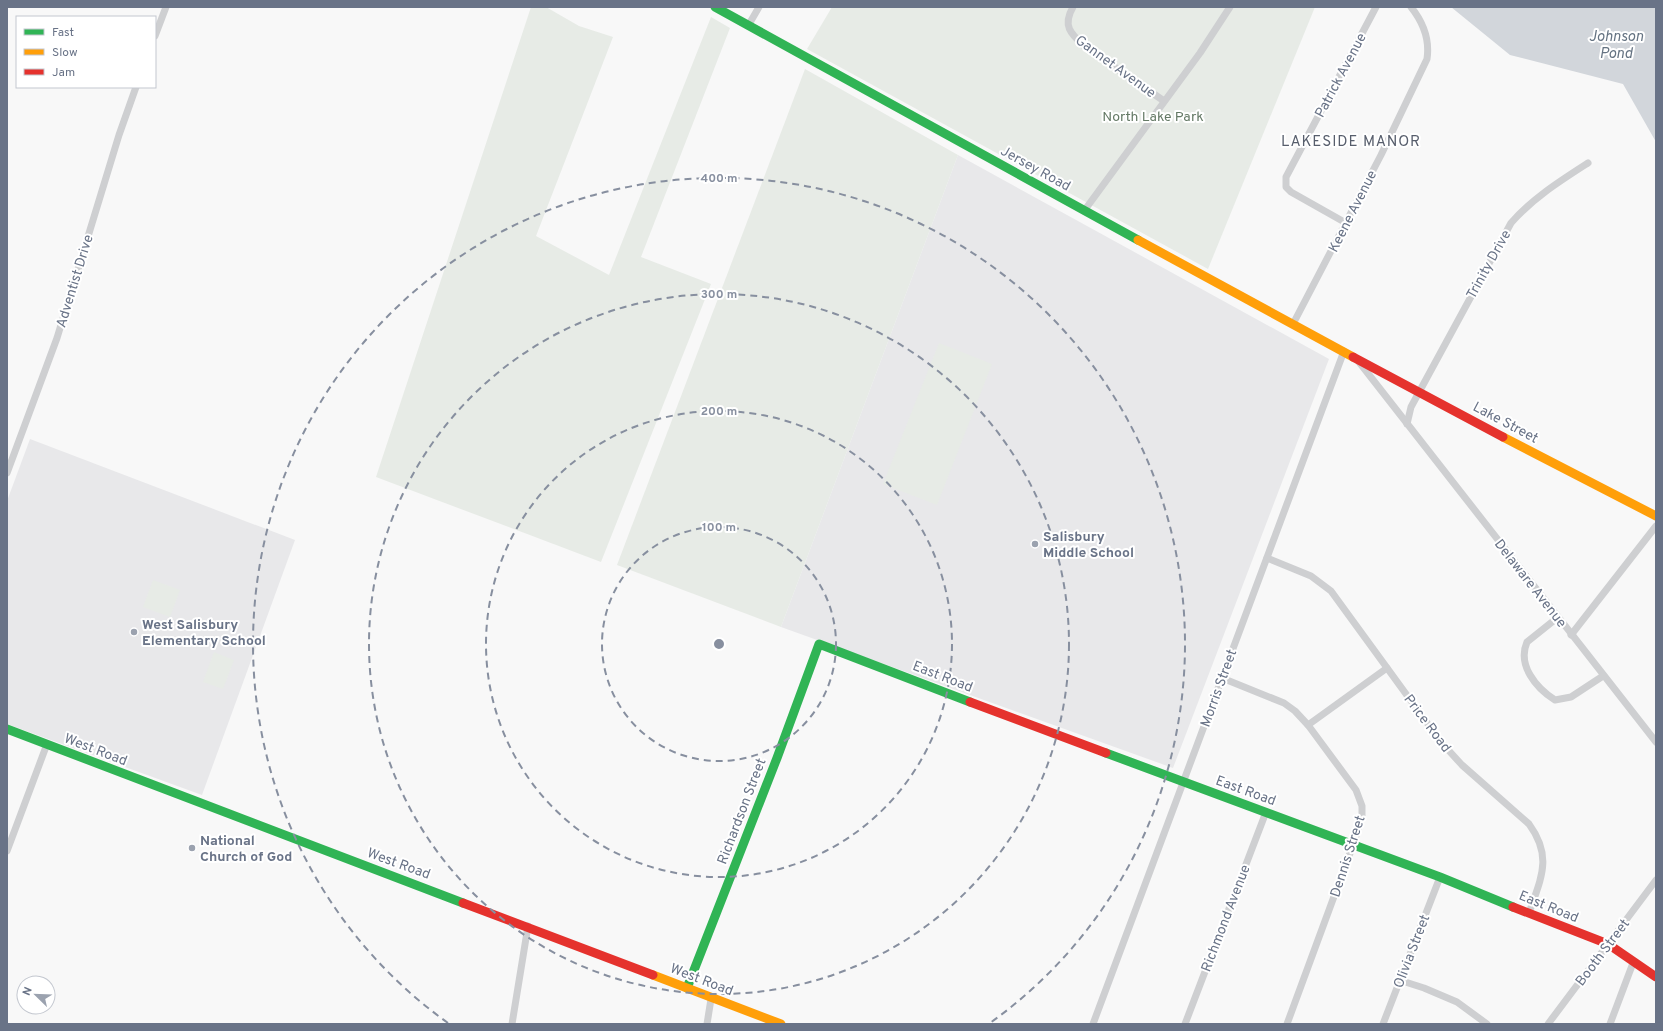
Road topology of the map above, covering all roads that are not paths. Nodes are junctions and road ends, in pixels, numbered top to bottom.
1 (166, 7) edge
2 (715, 7) edge
3 (760, 7) edge
4 (1073, 7) edge
5 (1230, 7) edge
6 (1376, 7) edge
7 (1412, 7) edge
8 (748, 26) junction
9 (156, 33) edge
10 (136, 88) edge
11 (1164, 101) junction
12 (1588, 163) dead end
13 (1084, 211) junction
14 (1346, 223) junction
15 (1293, 324) junction
16 (1344, 351) junction
17 (1356, 358) junction
18 (1420, 391) junction
19 (1407, 424) junction
20 (7, 473) edge
21 (1656, 516) edge
22 (1656, 526) edge
23 (1267, 558) junction
24 (1558, 618) junction
25 (1572, 635) junction
26 (819, 644) joint
27 (1387, 668) junction
28 (1603, 676) junction
29 (1222, 678) junction
30 (1308, 725) junction
31 (7, 729) edge
32 (1656, 729) edge
33 (1651, 735) junction
34 (1656, 742) edge
35 (46, 744) junction
36 (1183, 782) junction
37 (1266, 812) junction
38 (1353, 845) junction
39 (7, 850) edge
40 (1440, 877) junction
41 (1656, 880) edge
42 (1529, 912) junction
43 (528, 926) junction
44 (1608, 944) junction
45 (1633, 963) junction
46 (1656, 977) edge
47 (1400, 980) junction
48 (687, 988) junction
49 (711, 999) junction
50 (512, 1024) edge
51 (707, 1024) edge
52 (781, 1024) edge
53 (1093, 1024) edge
54 (1185, 1024) edge
55 (1287, 1024) edge
56 (1383, 1024) edge
57 (1487, 1024) edge
58 (1548, 1024) edge
59 (1610, 1024) edge

1 - 9 street
2 - 8 street, Jersey Road
3 - 8 street
4 - 11 street, Gannet Avenue
5 - 11 street
6 - 14 street, Patrick Avenue
7 - 14 street, Keene Avenue
8 - 13 street, Jersey Road
10 - 20 street, Adventist Drive
11 - 13 street
12 - 18 street, Trinity Drive
13 - 15 street, Jersey Road
14 - 15 street, Keene Avenue
15 - 16 street, Jersey Road
16 - 17 street, Lake Street
16 - 23 street, Morris Street
17 - 18 street, Lake Street
17 - 19 street, Delaware Avenue
18 - 19 street
18 - 21 street, Lake Street
19 - 24 street, Delaware Avenue
22 - 25 street
23 - 27 street, Price Road
23 - 29 street, Morris Street
24 - 25 street, Delaware Avenue
24 - 28 street
25 - 28 street, Delaware Avenue
26 - 36 street, East Road
26 - 48 street, Richardson Street
27 - 30 street
27 - 42 street, Price Road
28 - 33 street, Delaware Avenue
29 - 30 street, Dennis Street
29 - 36 street, Morris Street
30 - 38 street, Dennis Street
31 - 35 street, West Road
32 - 33 street
33 - 34 street, Delaware Avenue
35 - 39 street
35 - 43 street, West Road
36 - 37 street, East Road
36 - 53 street, Morris Street
37 - 38 street, East Road
37 - 54 street, Richmond Avenue
38 - 40 street, East Road
38 - 55 street, Dennis Street
40 - 42 street, East Road
40 - 47 street, Olivia Street
41 - 44 street, Booth Street
42 - 44 street, East Road
43 - 48 street, West Road
43 - 50 street
44 - 45 street, East Road
44 - 58 street, Booth Street
45 - 46 street, East Road
45 - 59 street
47 - 56 street, Olivia Street
47 - 57 street
48 - 49 street, West Road
49 - 51 street
49 - 52 street, West Road

